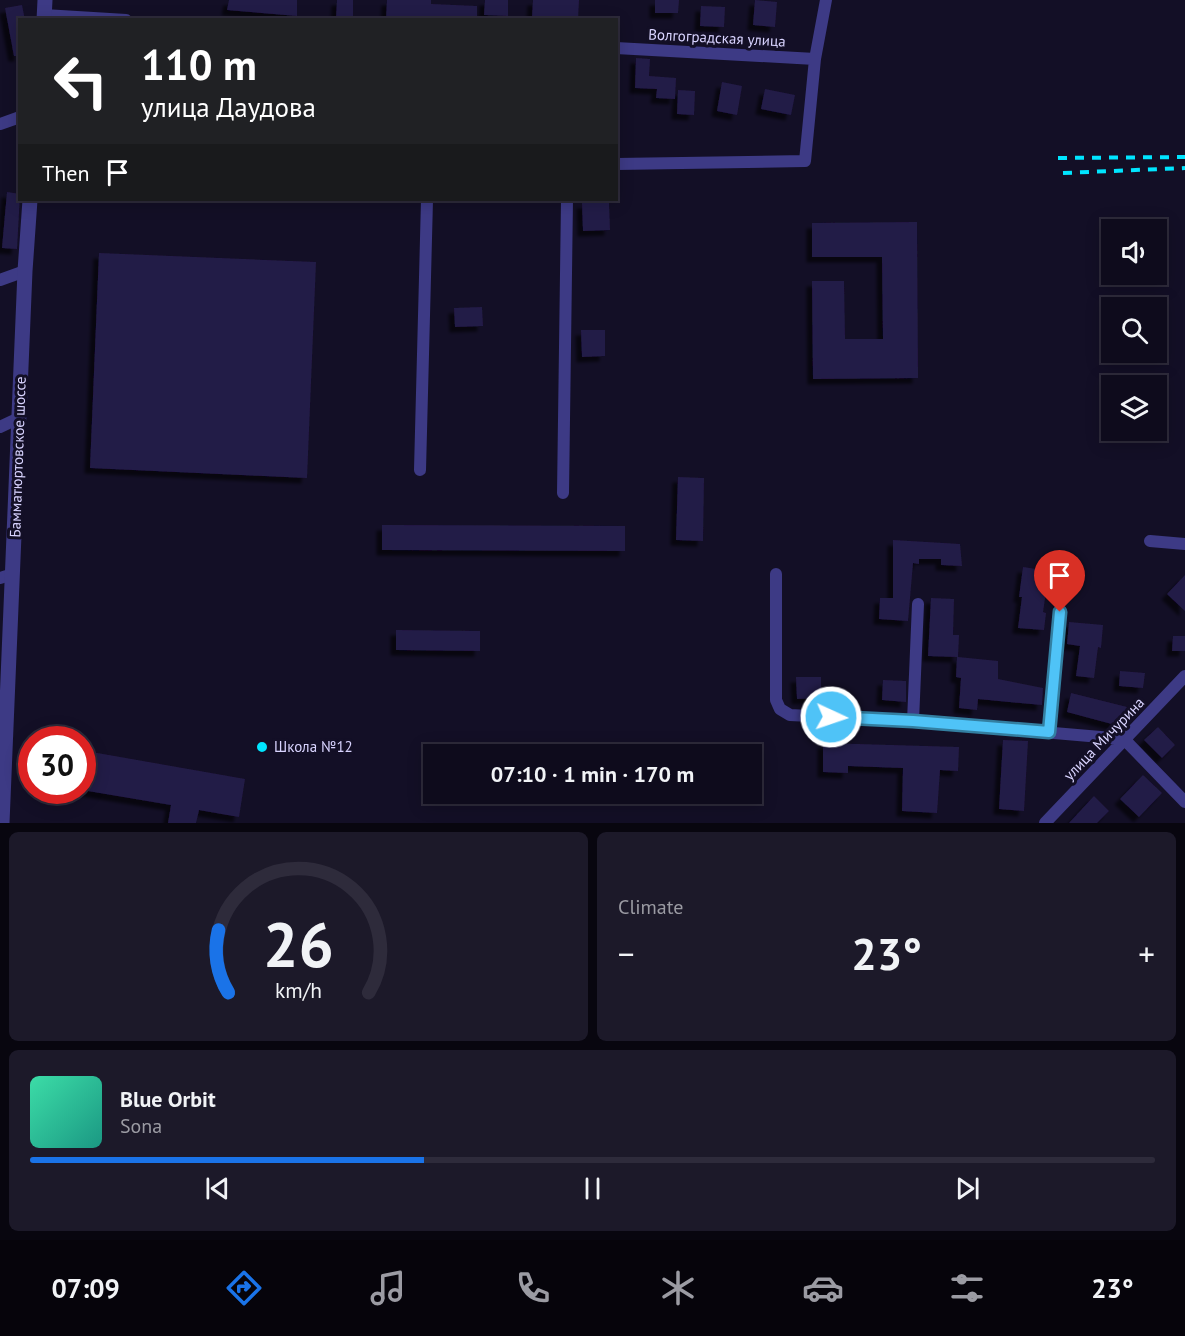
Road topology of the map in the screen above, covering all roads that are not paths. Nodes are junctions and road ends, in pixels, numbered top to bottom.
1 (826, 0) edge
2 (44, 11) edge
3 (108, 18) edge
4 (618, 48) edge
5 (816, 59) junction
6 (18, 118) edge
7 (0, 124) edge
8 (618, 164) edge
9 (30, 201) edge
10 (427, 201) edge
11 (567, 201) edge
12 (25, 270) junction
13 (0, 280) edge
14 (20, 418) junction
15 (0, 427) edge
16 (420, 470) dead end
17 (563, 493) dead end
18 (1150, 541) dead end
19 (1185, 544) edge
20 (776, 574) dead end
21 (6, 576) edge
22 (918, 604) dead end
23 (1060, 612) dead end
24 (1185, 676) edge
25 (913, 721) junction
26 (1049, 732) junction
27 (1124, 738) junction
28 (1185, 802) edge
29 (2, 823) edge
30 (1045, 823) edge

1 - 5 street
2 - 3 street
4 - 5 street, Волгоградская улица
5 - 8 street
6 - 7 street
9 - 12 street, Бамматюртовское шоссе
10 - 16 street
11 - 17 street
12 - 13 street
12 - 14 street, Бамматюртовское шоссе
14 - 15 street
14 - 21 street, Бамматюртовское шоссе
18 - 19 street
20 - 25 street
21 - 29 street, Бамматюртовское шоссе
22 - 25 street
23 - 26 street
24 - 27 street, улица Мичурина
25 - 26 street
26 - 27 street
27 - 28 street
27 - 30 street, улица Мичурина

